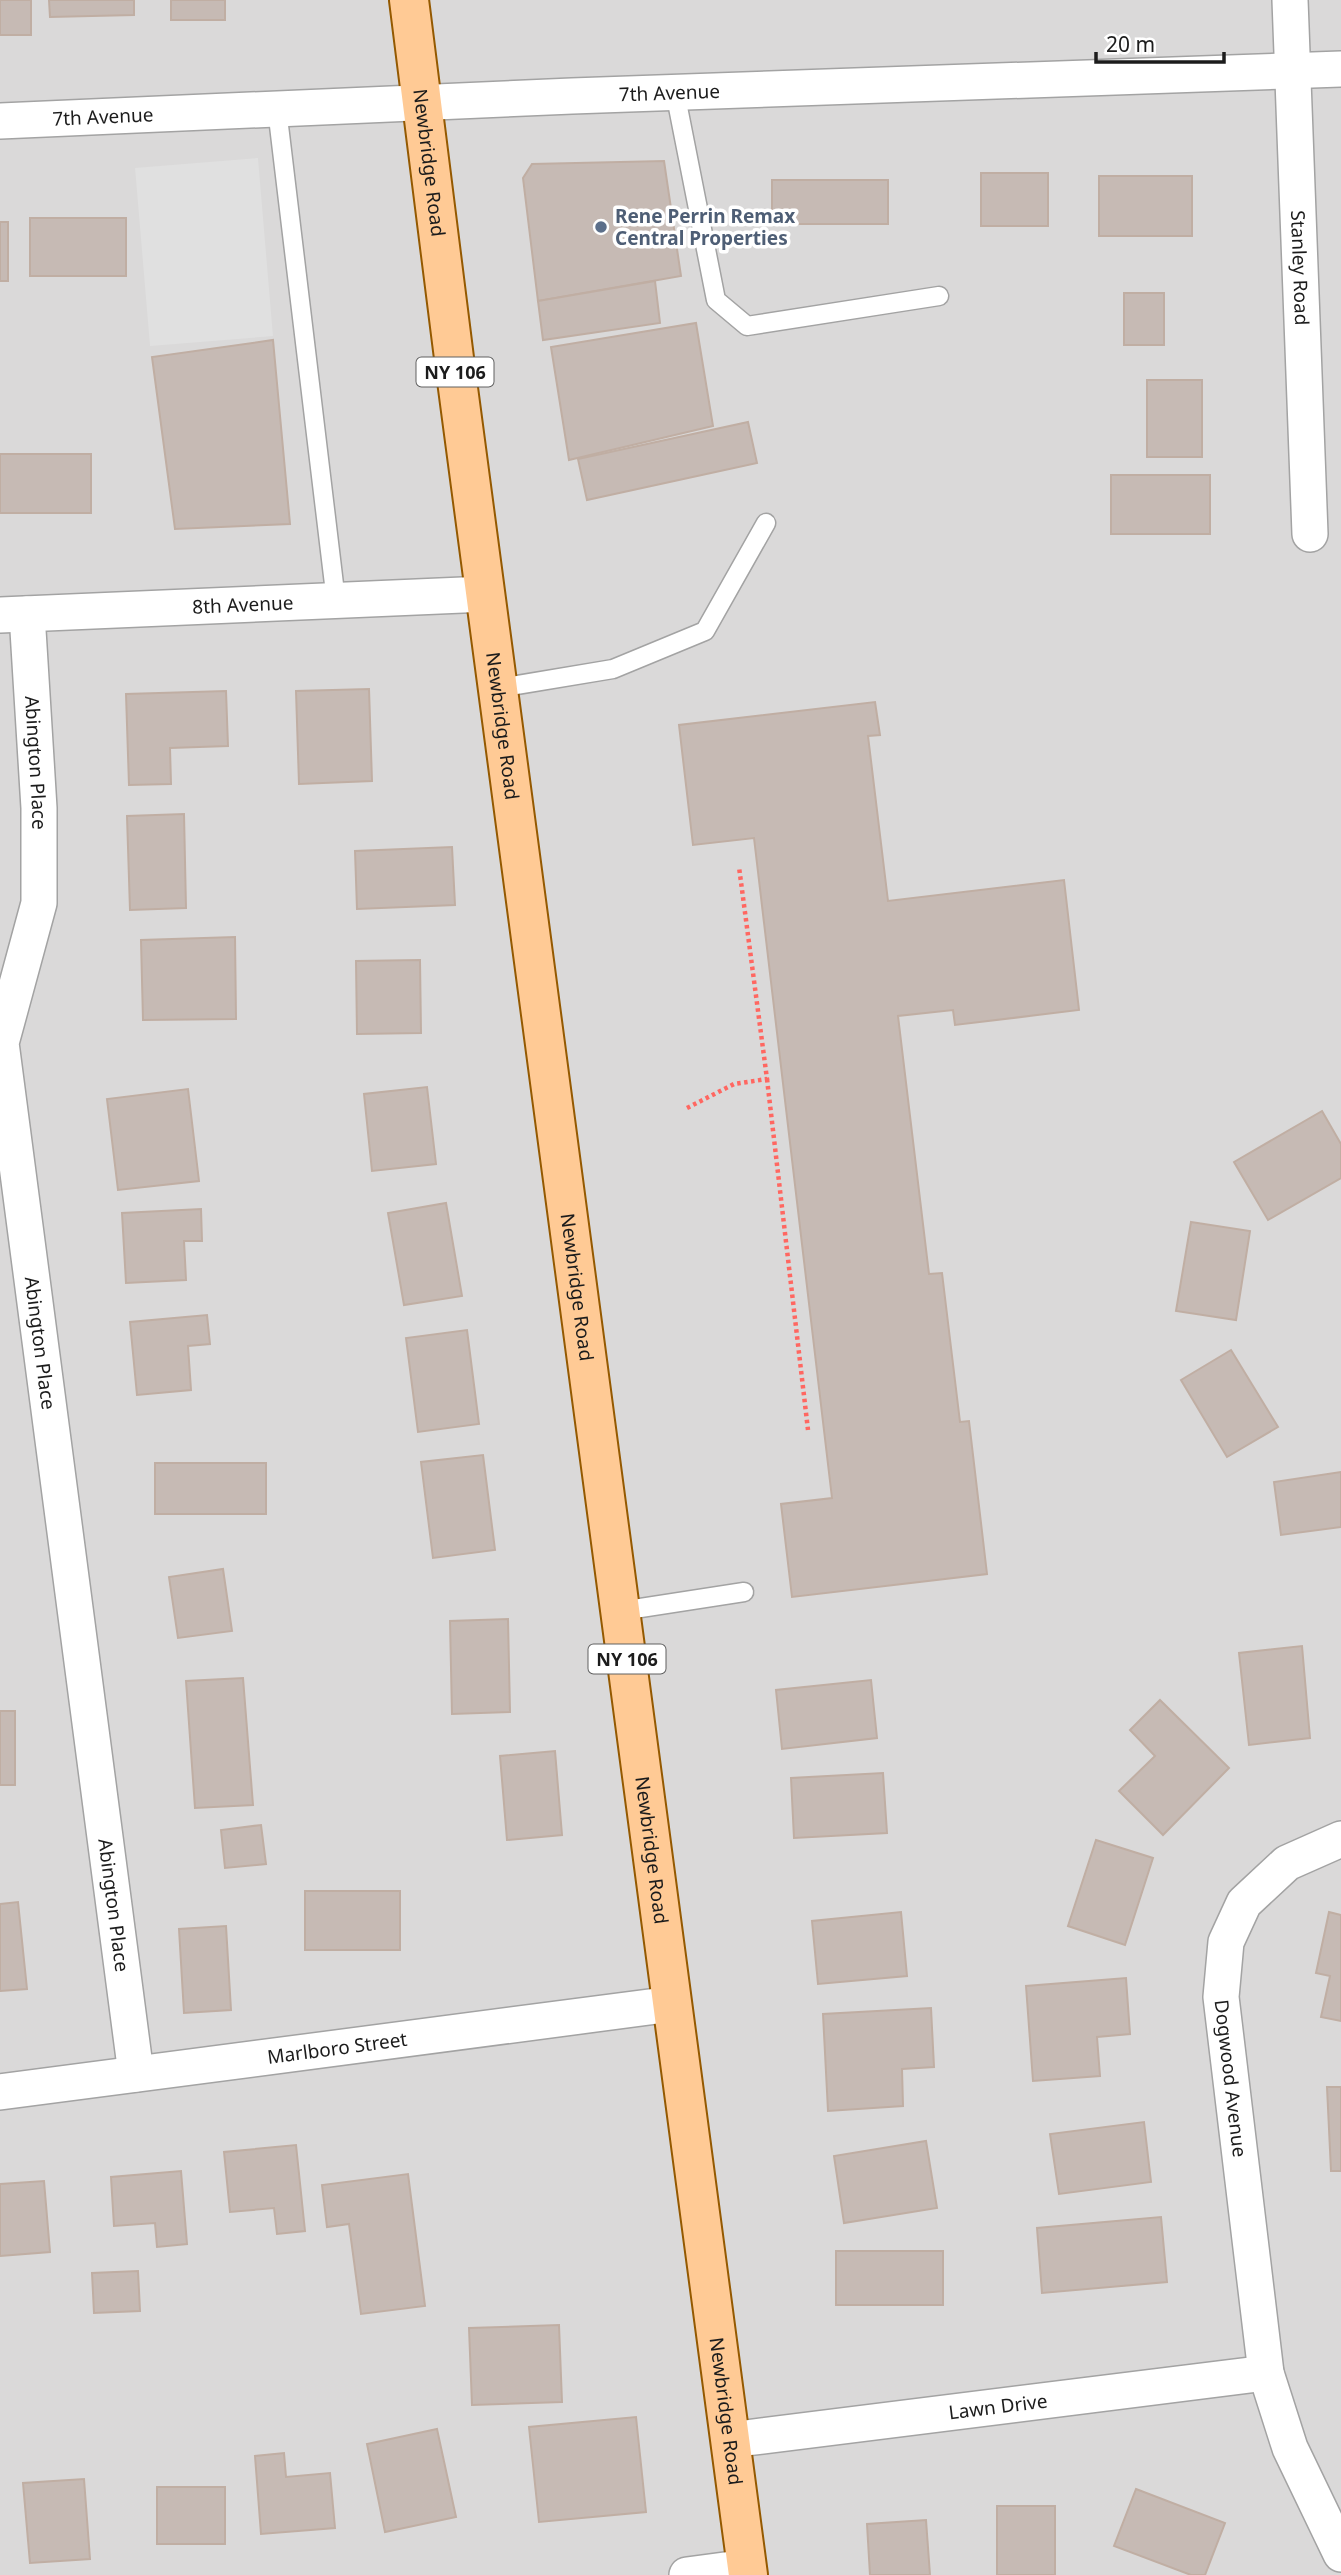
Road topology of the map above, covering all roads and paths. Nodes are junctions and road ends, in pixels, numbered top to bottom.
1 (409, 0) edge
2 (1290, 0) edge
3 (1341, 69) edge
4 (1293, 71) junction
5 (676, 92) junction
6 (423, 102) junction
7 (276, 109) junction
8 (0, 121) edge
9 (939, 296) dead end
10 (766, 523) dead end
11 (1310, 534) dead end
12 (486, 594) junction
13 (336, 601) junction
14 (13, 614) edge
15 (499, 688) junction
16 (739, 867) dead end
17 (767, 1079) junction
18 (687, 1108) dead end
19 (808, 1430) dead end
20 (744, 1592) dead end
21 (621, 1611) junction
22 (1341, 1839) edge
23 (672, 2004) junction
24 (136, 2074) junction
25 (0, 2092) edge
26 (1266, 2373) junction
27 (730, 2440) junction
28 (1341, 2554) edge
29 (747, 2571) edge
30 (687, 2575) edge

1 - 6 main road, Newbridge Road / NY 106
2 - 4 street, Stanley Road
3 - 4 street, 7th Avenue
4 - 5 street, 7th Avenue
4 - 11 street, Stanley Road
5 - 6 street, 7th Avenue
5 - 9 lane
6 - 7 street, 7th Avenue
6 - 12 main road, Newbridge Road / NY 106
7 - 8 street, 7th Avenue
7 - 13 lane
10 - 15 lane
12 - 13 street, 8th Avenue
12 - 15 main road, Newbridge Road / NY 106
13 - 14 street, 8th Avenue
14 - 24 street, Abington Place
15 - 21 main road, Newbridge Road / NY 106
16 - 17 path
17 - 18 path
17 - 19 path
20 - 21 lane
21 - 23 main road, Newbridge Road / NY 106
22 - 26 street, Dogwood Avenue
23 - 24 street, Marlboro Street
23 - 27 main road, Newbridge Road / NY 106
24 - 25 street, Marlboro Street
26 - 27 street, Lawn Drive
26 - 28 street, Dogwood Avenue
27 - 29 main road, Newbridge Road / NY 106
29 - 30 street

